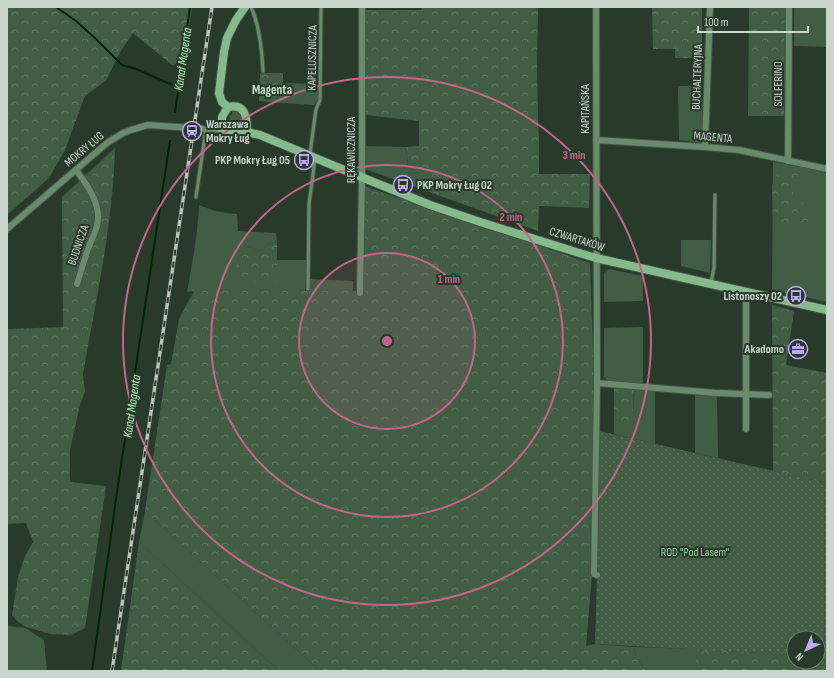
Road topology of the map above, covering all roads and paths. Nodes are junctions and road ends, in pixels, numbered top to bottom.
1 (245, 7) edge
2 (251, 7) edge
3 (321, 7) edge
4 (362, 7) edge
5 (596, 7) edge
6 (710, 7) edge
7 (789, 7) edge
8 (263, 71) dead end
9 (228, 107) junction
10 (191, 128) joint
11 (206, 128) junction
12 (222, 130) junction
13 (247, 132) junction
14 (596, 140) junction
15 (705, 147) junction
16 (312, 156) junction
17 (788, 161) junction
18 (827, 169) edge
19 (76, 170) junction
20 (362, 178) junction
21 (715, 195) dead end
22 (196, 197) dead end
23 (7, 229) edge
24 (596, 258) junction
25 (77, 284) dead end
26 (711, 284) junction
27 (308, 289) dead end
28 (746, 292) junction
29 (360, 293) dead end
30 (827, 310) edge
31 (597, 383) junction
32 (746, 395) junction
33 (769, 395) dead end
34 (746, 429) dead end
35 (597, 575) dead end

1 - 9 street
2 - 8 lane
3 - 16 lane, KAPELUSZNICZA
4 - 20 street, RĘKAWICZNICZA
5 - 14 street, KAPITAŃSKA
6 - 15 street, BUCHALTERYJNA
7 - 17 street, SOLFERINO
9 - 12 street
9 - 13 street
10 - 11 street, CZWARTAKÓW
10 - 19 street, MOKRY ŁUG
11 - 12 street, CZWARTAKÓW
11 - 22 lane
12 - 13 street, CZWARTAKÓW
13 - 16 street, CZWARTAKÓW
14 - 15 street, MAGENTA
14 - 24 street, KAPITAŃSKA
15 - 17 street, MAGENTA
16 - 20 street, CZWARTAKÓW
16 - 27 lane, KAPELUSZNICZA
17 - 18 street, MAGENTA
19 - 23 street, MOKRY ŁUG
19 - 25 street, BUDNICZA
20 - 24 street, CZWARTAKÓW
20 - 29 street, RĘKAWICZNICZA
21 - 26 lane
24 - 26 street, CZWARTAKÓW
24 - 31 street, KAPITAŃSKA
26 - 28 street, CZWARTAKÓW
28 - 30 street, CZWARTAKÓW
28 - 32 street
31 - 32 street
31 - 35 street, KAPITAŃSKA
32 - 33 street
32 - 34 street

